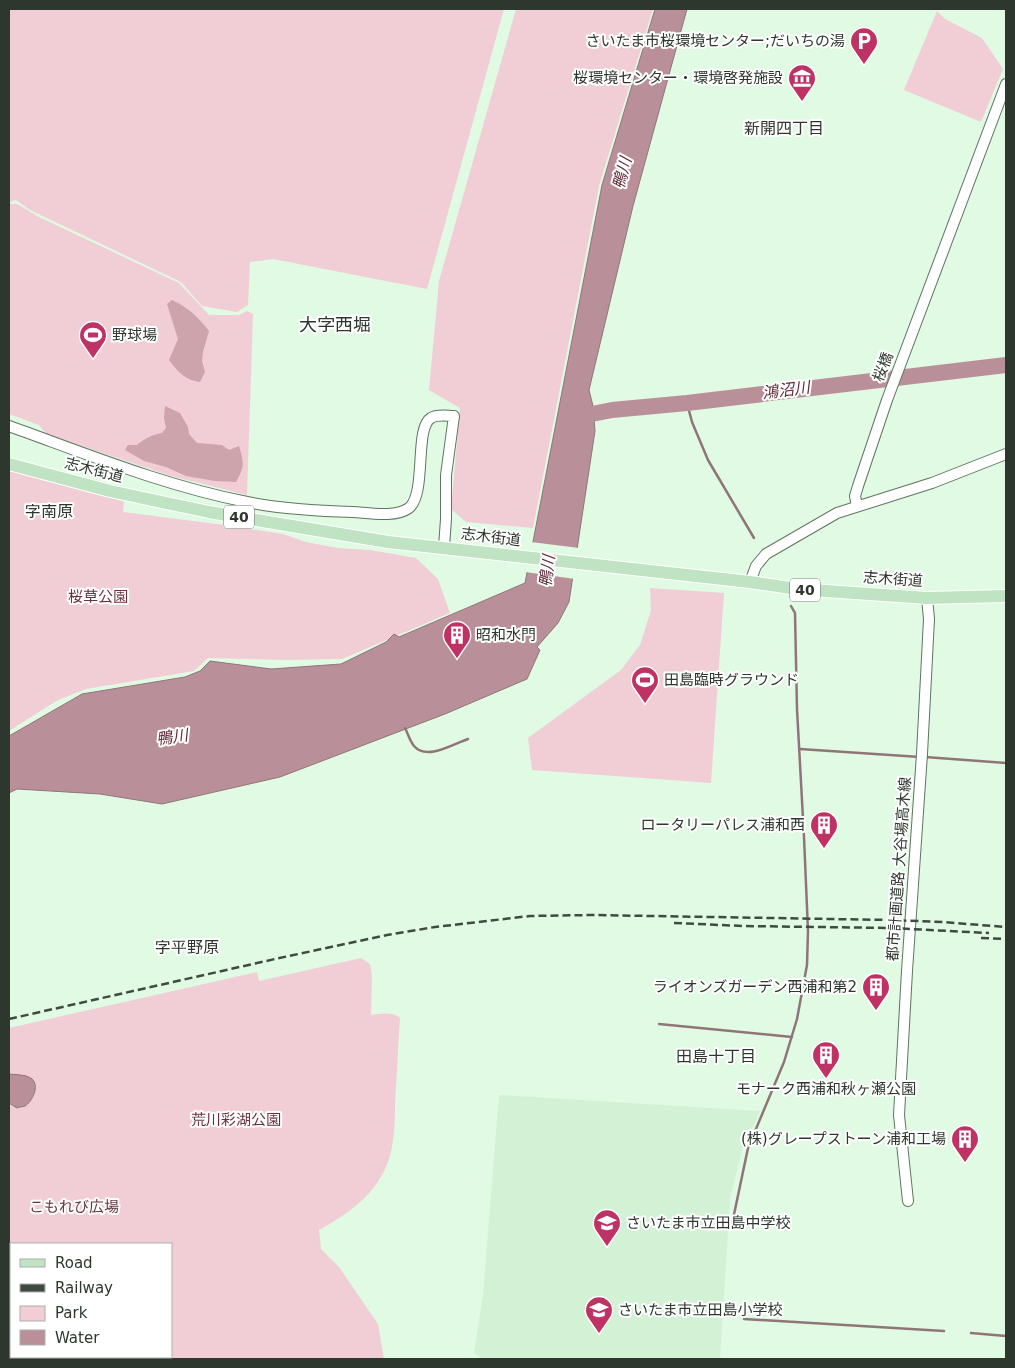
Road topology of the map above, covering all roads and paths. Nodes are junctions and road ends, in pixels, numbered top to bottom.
1 (1006, 84) edge
2 (9, 426) edge
3 (1006, 454) edge
4 (9, 464) edge
5 (857, 506) junction
6 (444, 547) junction
7 (750, 582) junction
8 (1006, 596) edge
9 (926, 598) junction
10 (908, 1201) dead end

1 - 5 street, 桜橋
2 - 6 street
3 - 5 street
4 - 6 main road, 志木街道 / 40
5 - 7 street
6 - 7 main road, 志木街道 / 40
7 - 9 main road, 志木街道 / 40
8 - 9 main road, 志木街道 / 40
9 - 10 street, 都市計画道路 大谷場高木線

